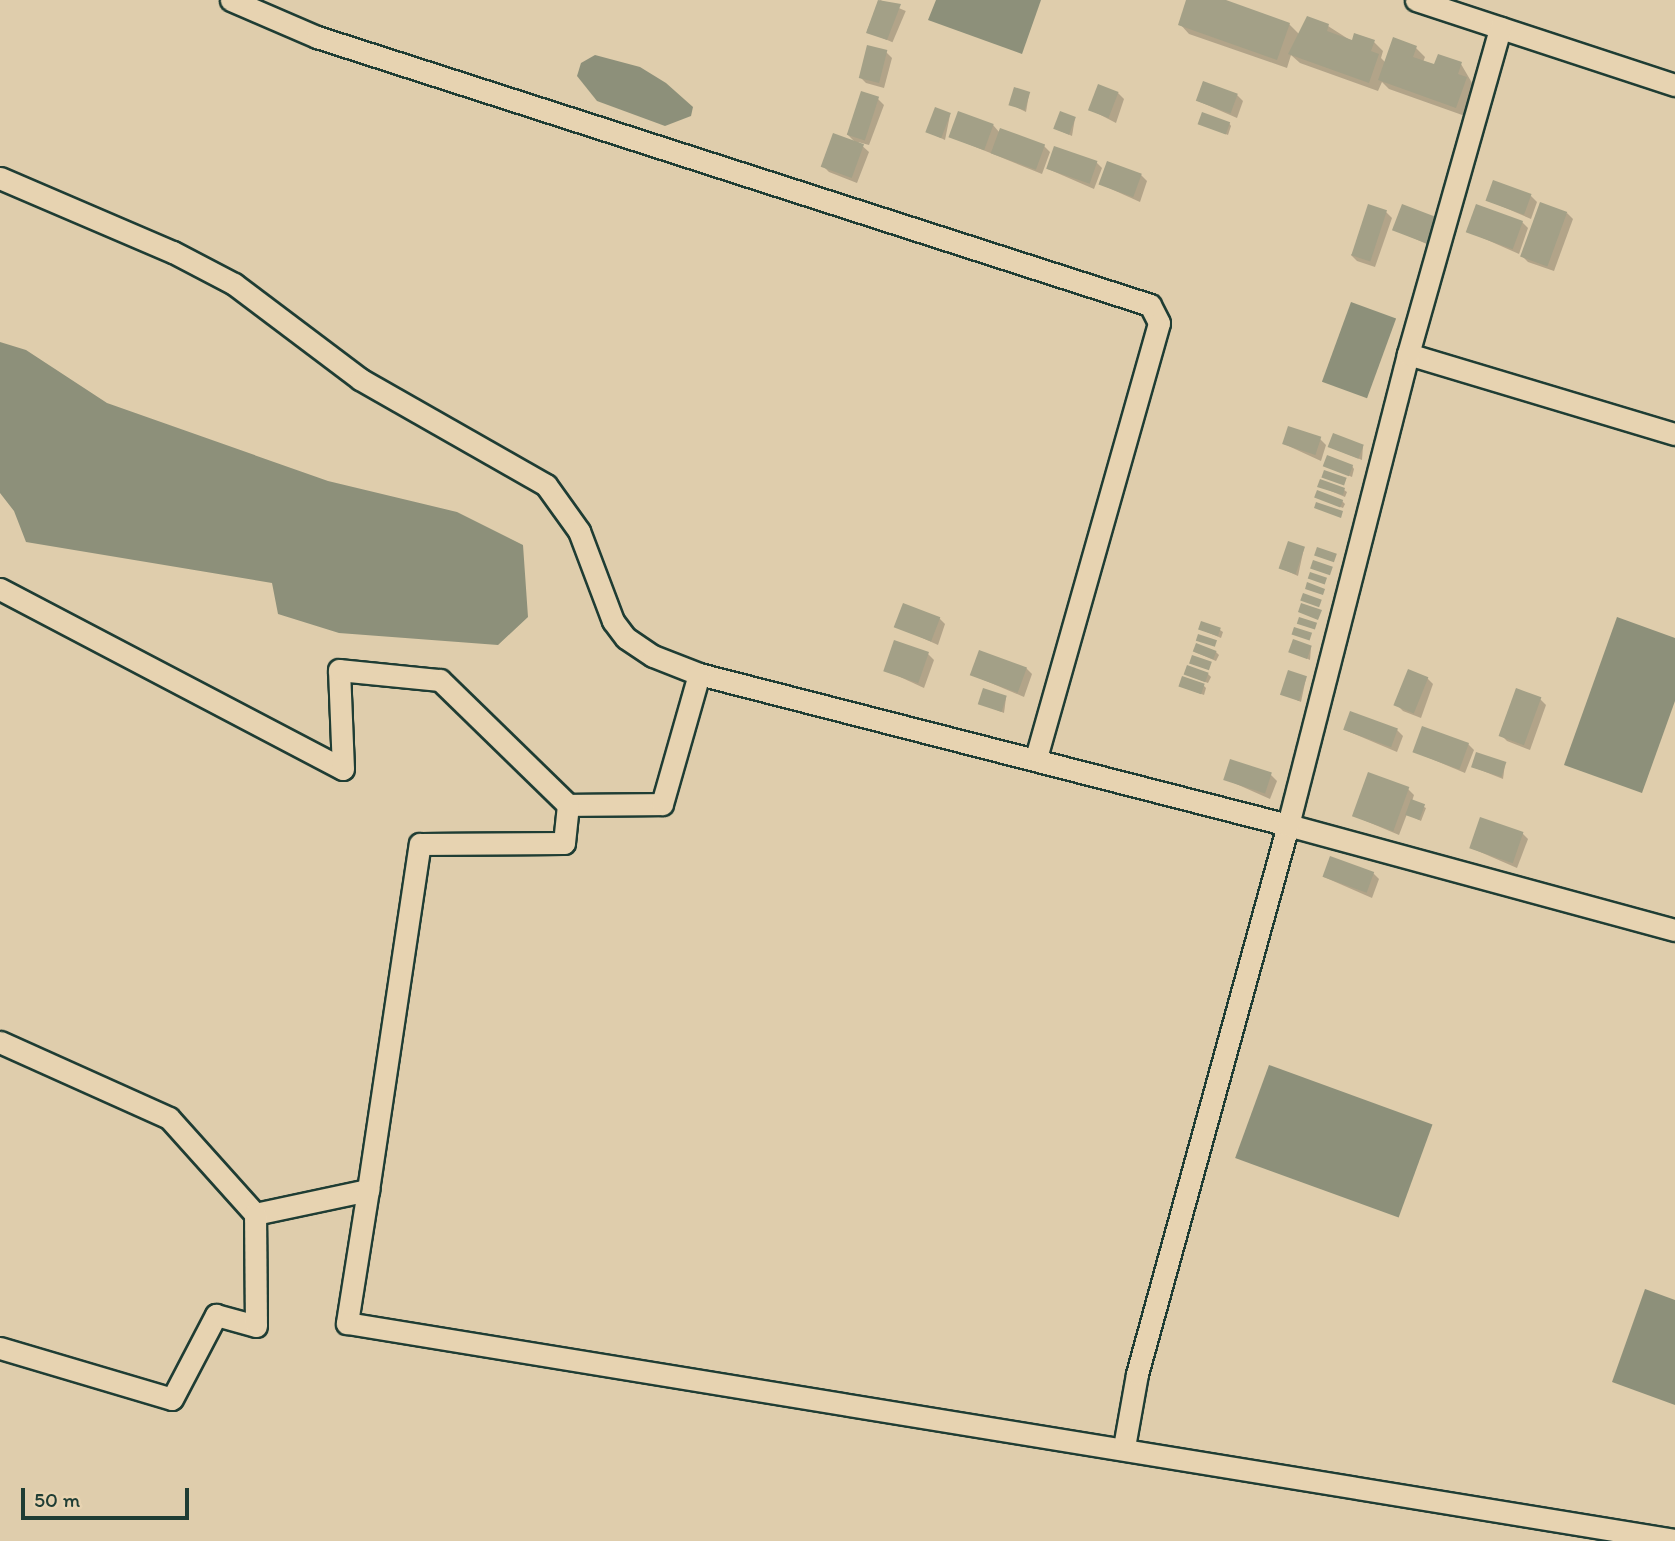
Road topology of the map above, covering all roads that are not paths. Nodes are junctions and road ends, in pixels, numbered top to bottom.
1 (231, 0) edge
2 (1416, 0) edge
3 (1500, 28) junction
4 (1675, 85) edge
5 (0, 178) edge
6 (1408, 354) junction
7 (1675, 434) edge
8 (0, 589) edge
9 (699, 674) junction
10 (1036, 759) junction
11 (568, 805) junction
12 (1288, 825) junction
13 (1675, 930) edge
14 (0, 1042) edge
15 (368, 1190) junction
16 (255, 1214) junction
17 (0, 1348) edge
18 (1124, 1447) junction
19 (1675, 1540) edge

1 - 10 street
2 - 3 street
3 - 4 street
3 - 6 street
5 - 9 street
6 - 7 street
6 - 12 street
8 - 11 street
9 - 10 street
9 - 11 street
10 - 12 street
11 - 15 street
12 - 13 street
12 - 18 street
14 - 16 street
15 - 16 street
15 - 18 street
16 - 17 street
18 - 19 street

